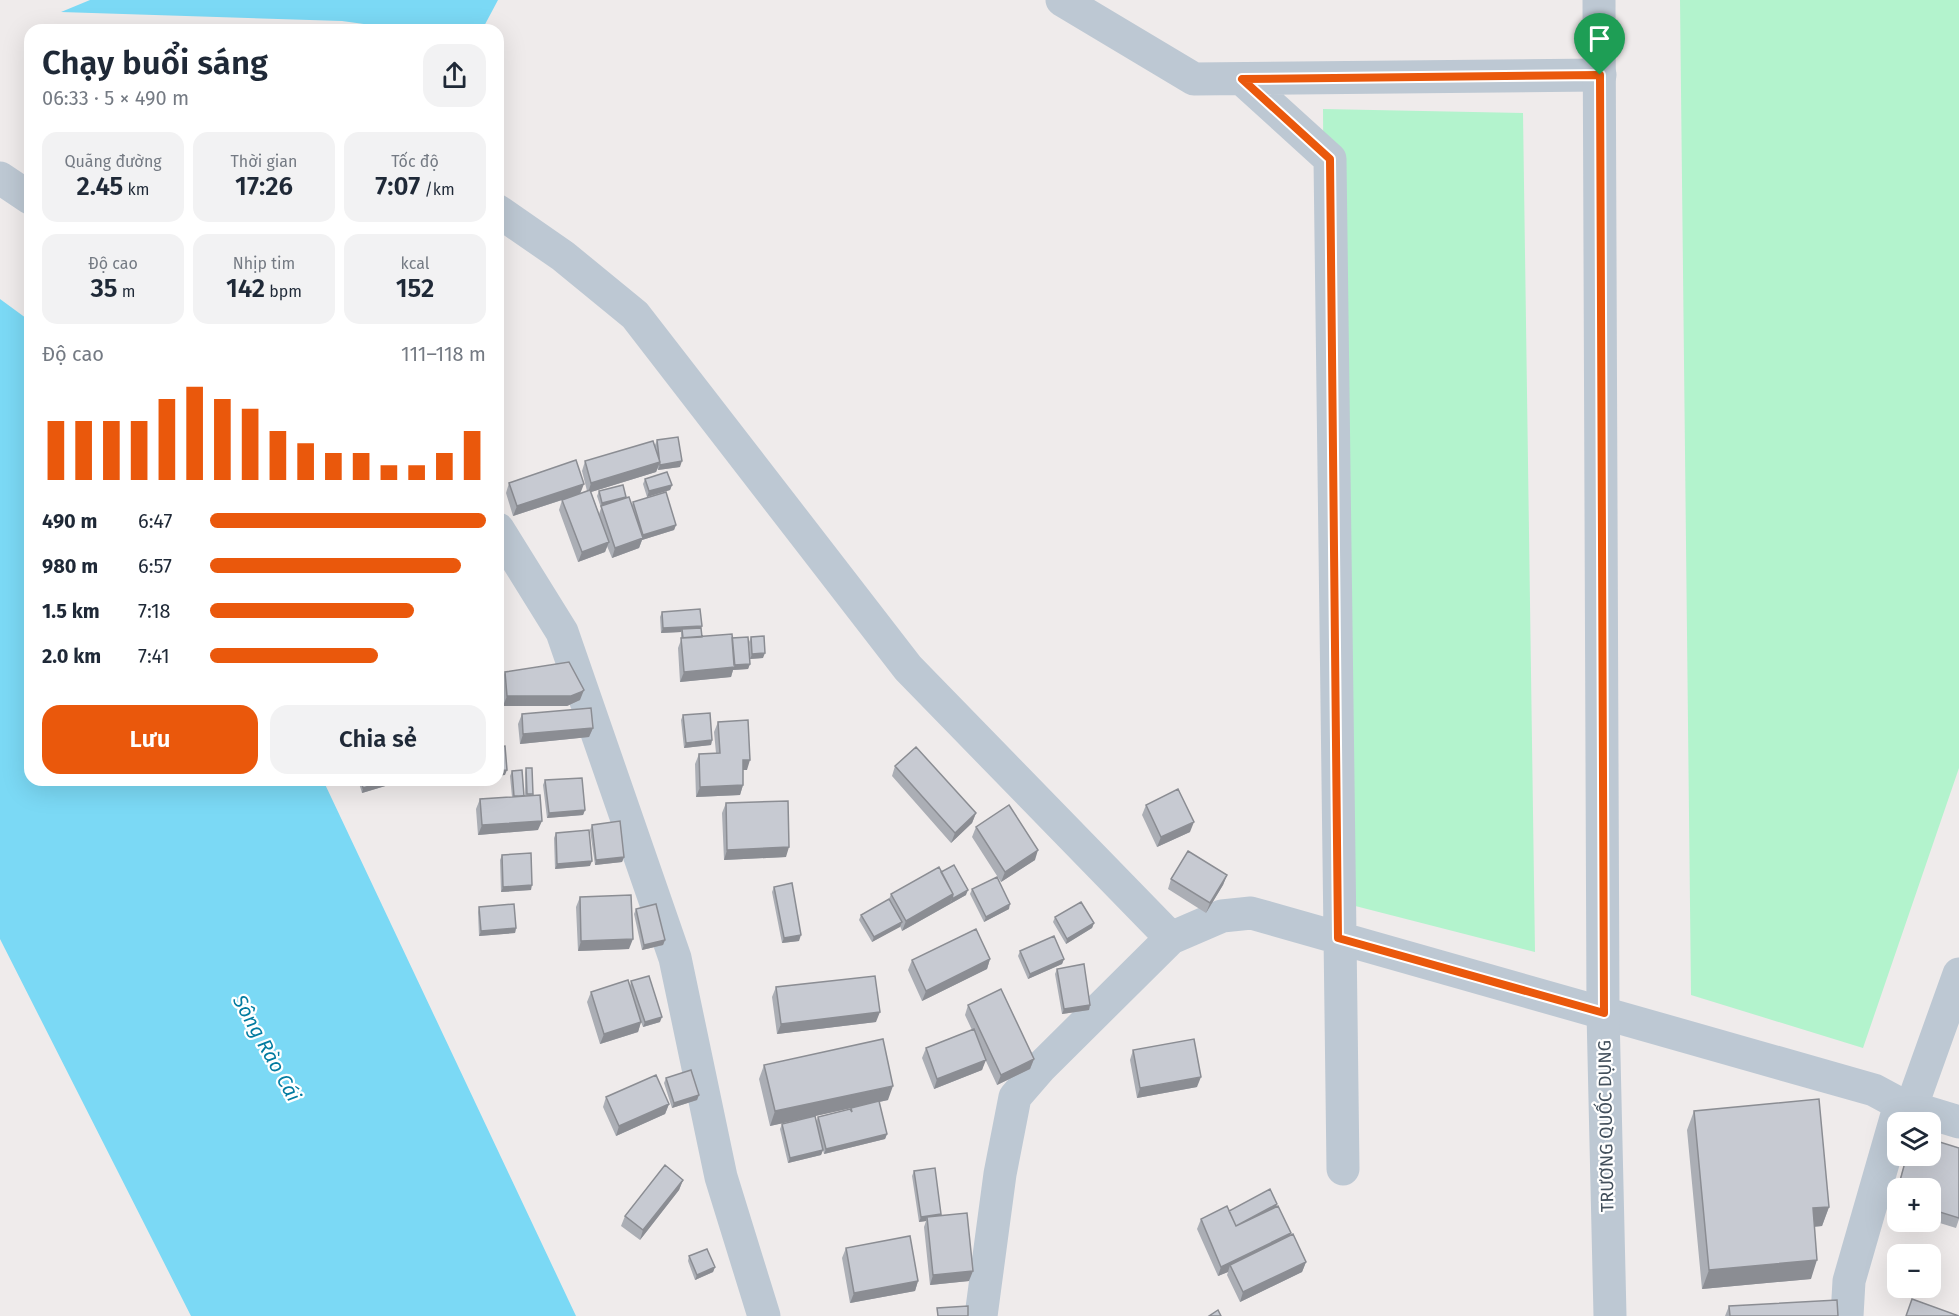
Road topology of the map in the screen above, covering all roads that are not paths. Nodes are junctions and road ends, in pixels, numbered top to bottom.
1 (1062, 0) edge
2 (1599, 0) edge
3 (1600, 75) junction
4 (1242, 79) junction
5 (0, 178) edge
6 (24, 194) edge
7 (504, 216) edge
8 (504, 539) edge
9 (1171, 938) junction
10 (1338, 938) junction
11 (1959, 974) edge
12 (1604, 1013) junction
13 (1905, 1106) junction
14 (1959, 1122) edge
15 (1343, 1169) dead end
16 (765, 1316) edge
17 (981, 1316) edge
18 (1610, 1316) edge
19 (1847, 1316) edge

1 - 4 street
2 - 3 street, TRƯƠNG QUỐC DỤNG
3 - 4 street
3 - 12 street, TRƯƠNG QUỐC DỤNG
4 - 10 street
5 - 6 street
7 - 9 street
8 - 16 street
9 - 10 street
9 - 17 street
10 - 12 street
10 - 15 street
11 - 13 street
12 - 13 street
12 - 18 street, TRƯƠNG QUỐC DỤNG
13 - 14 street
13 - 19 street

